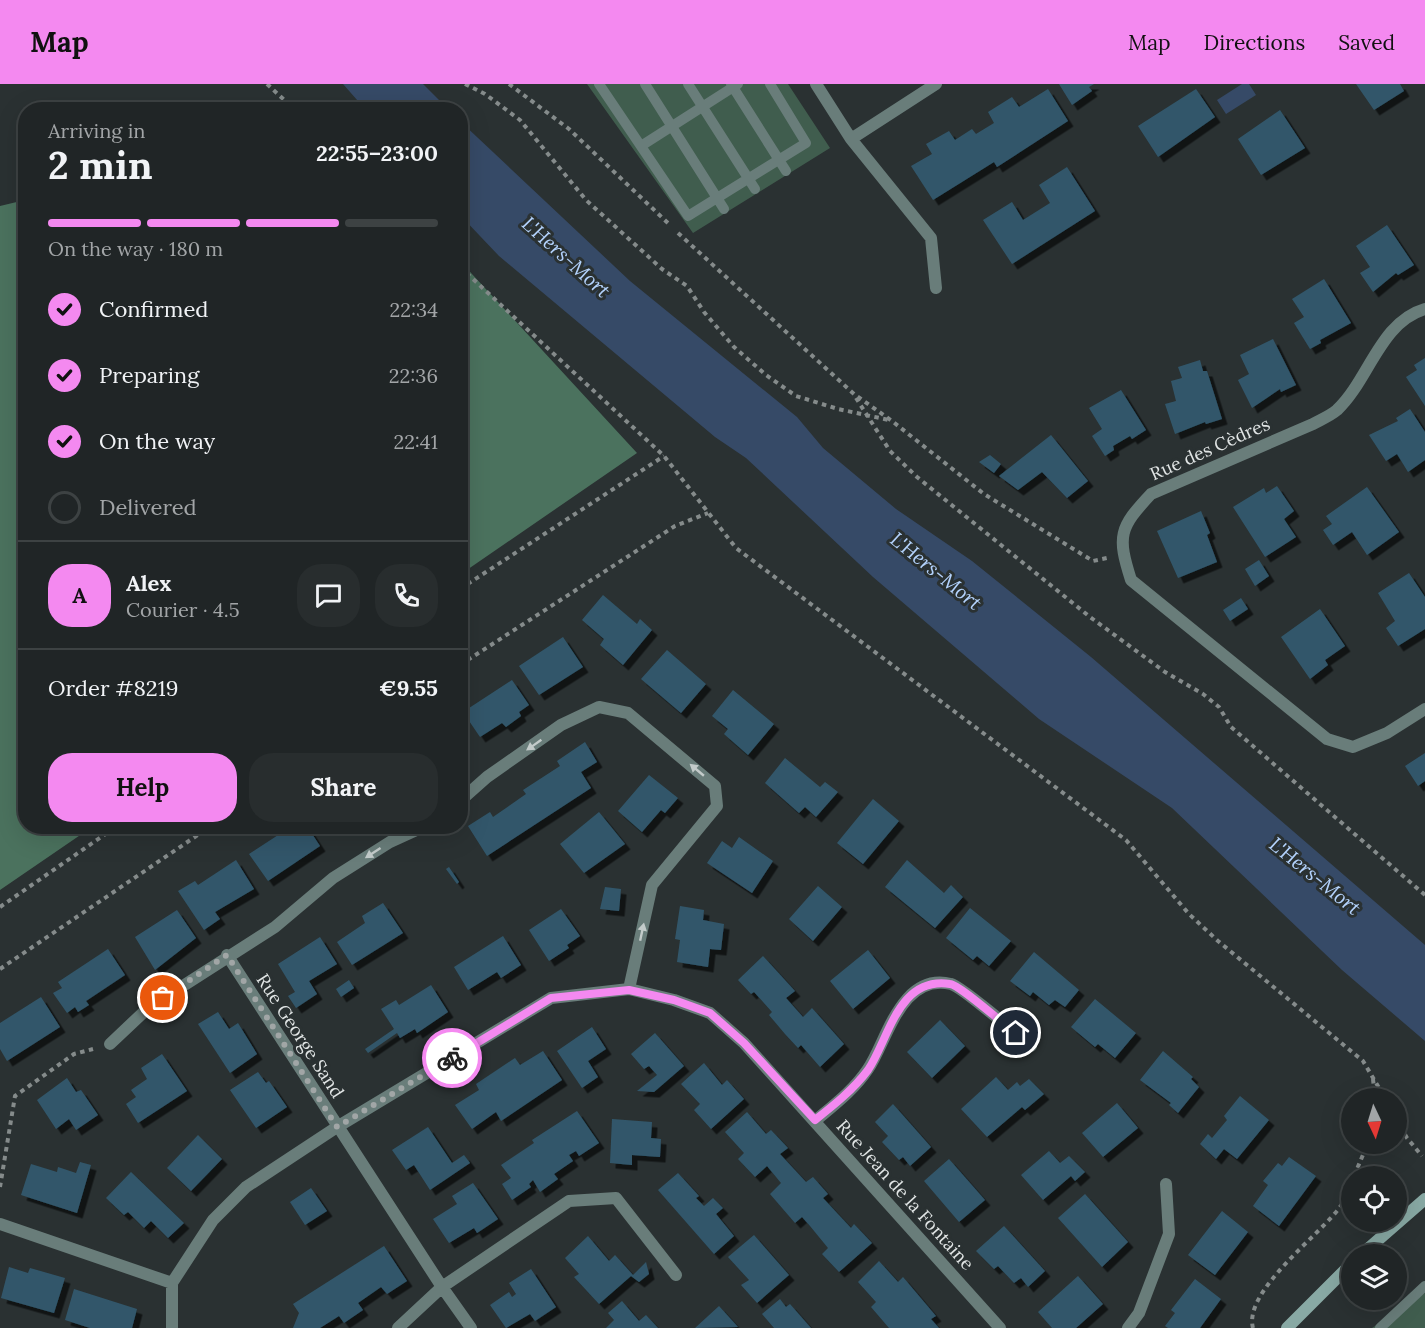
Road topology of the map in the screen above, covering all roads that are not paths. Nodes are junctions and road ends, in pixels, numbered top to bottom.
1 (598, 84) edge
2 (645, 84) edge
3 (688, 84) edge
4 (770, 84) edge
5 (816, 84) edge
6 (936, 84) edge
7 (734, 85) edge
8 (702, 107) junction
9 (672, 126) junction
10 (851, 139) junction
11 (641, 146) junction
12 (779, 160) junction
13 (786, 171) dead end
14 (748, 179) junction
15 (755, 189) dead end
16 (717, 198) junction
17 (724, 209) dead end
18 (936, 288) dead end
19 (1425, 309) edge
20 (1425, 709) edge
21 (468, 794) edge
22 (408, 834) edge
23 (227, 955) junction
24 (629, 990) junction
25 (110, 1044) road end
26 (1031, 1046) dead end
27 (815, 1120) junction
28 (337, 1127) junction
29 (1166, 1184) dead end
30 (1425, 1199) edge
31 (0, 1224) edge
32 (1373, 1244) edge
33 (1341, 1274) edge
34 (676, 1275) dead end
35 (172, 1283) junction
36 (1425, 1286) edge
37 (441, 1287) junction
38 (172, 1328) edge
39 (398, 1328) edge
40 (471, 1328) edge
41 (1000, 1328) edge
42 (1128, 1328) edge
43 (1287, 1328) edge
44 (1380, 1328) edge

1 - 11 lane
2 - 9 lane
3 - 8 lane
4 - 12 lane
5 - 10 street
6 - 10 street
7 - 8 lane
7 - 12 lane
8 - 9 lane
8 - 14 lane
9 - 11 lane
9 - 16 lane
10 - 18 street
11 - 16 lane
12 - 13 lane
12 - 14 lane
14 - 15 lane
14 - 16 lane
16 - 17 lane
19 - 20 street, Rue des Cèdres
24 -> 21 street
22 -> 23 street
23 - 25 street
23 - 28 street, Rue George Sand
24 - 27 street, Rue Jean de la Fontaine
24 - 28 street, Rue Jean de la Fontaine
26 - 27 street
27 - 41 street, Rue Jean de la Fontaine
28 - 35 street, Rue Jean de la Fontaine
28 - 37 street, Rue George Sand
29 - 42 street
30 - 32 street
31 - 35 street
33 - 43 street
34 - 37 street
35 - 38 street
36 - 44 lane
37 - 39 street
37 - 40 street, Rue George Sand

